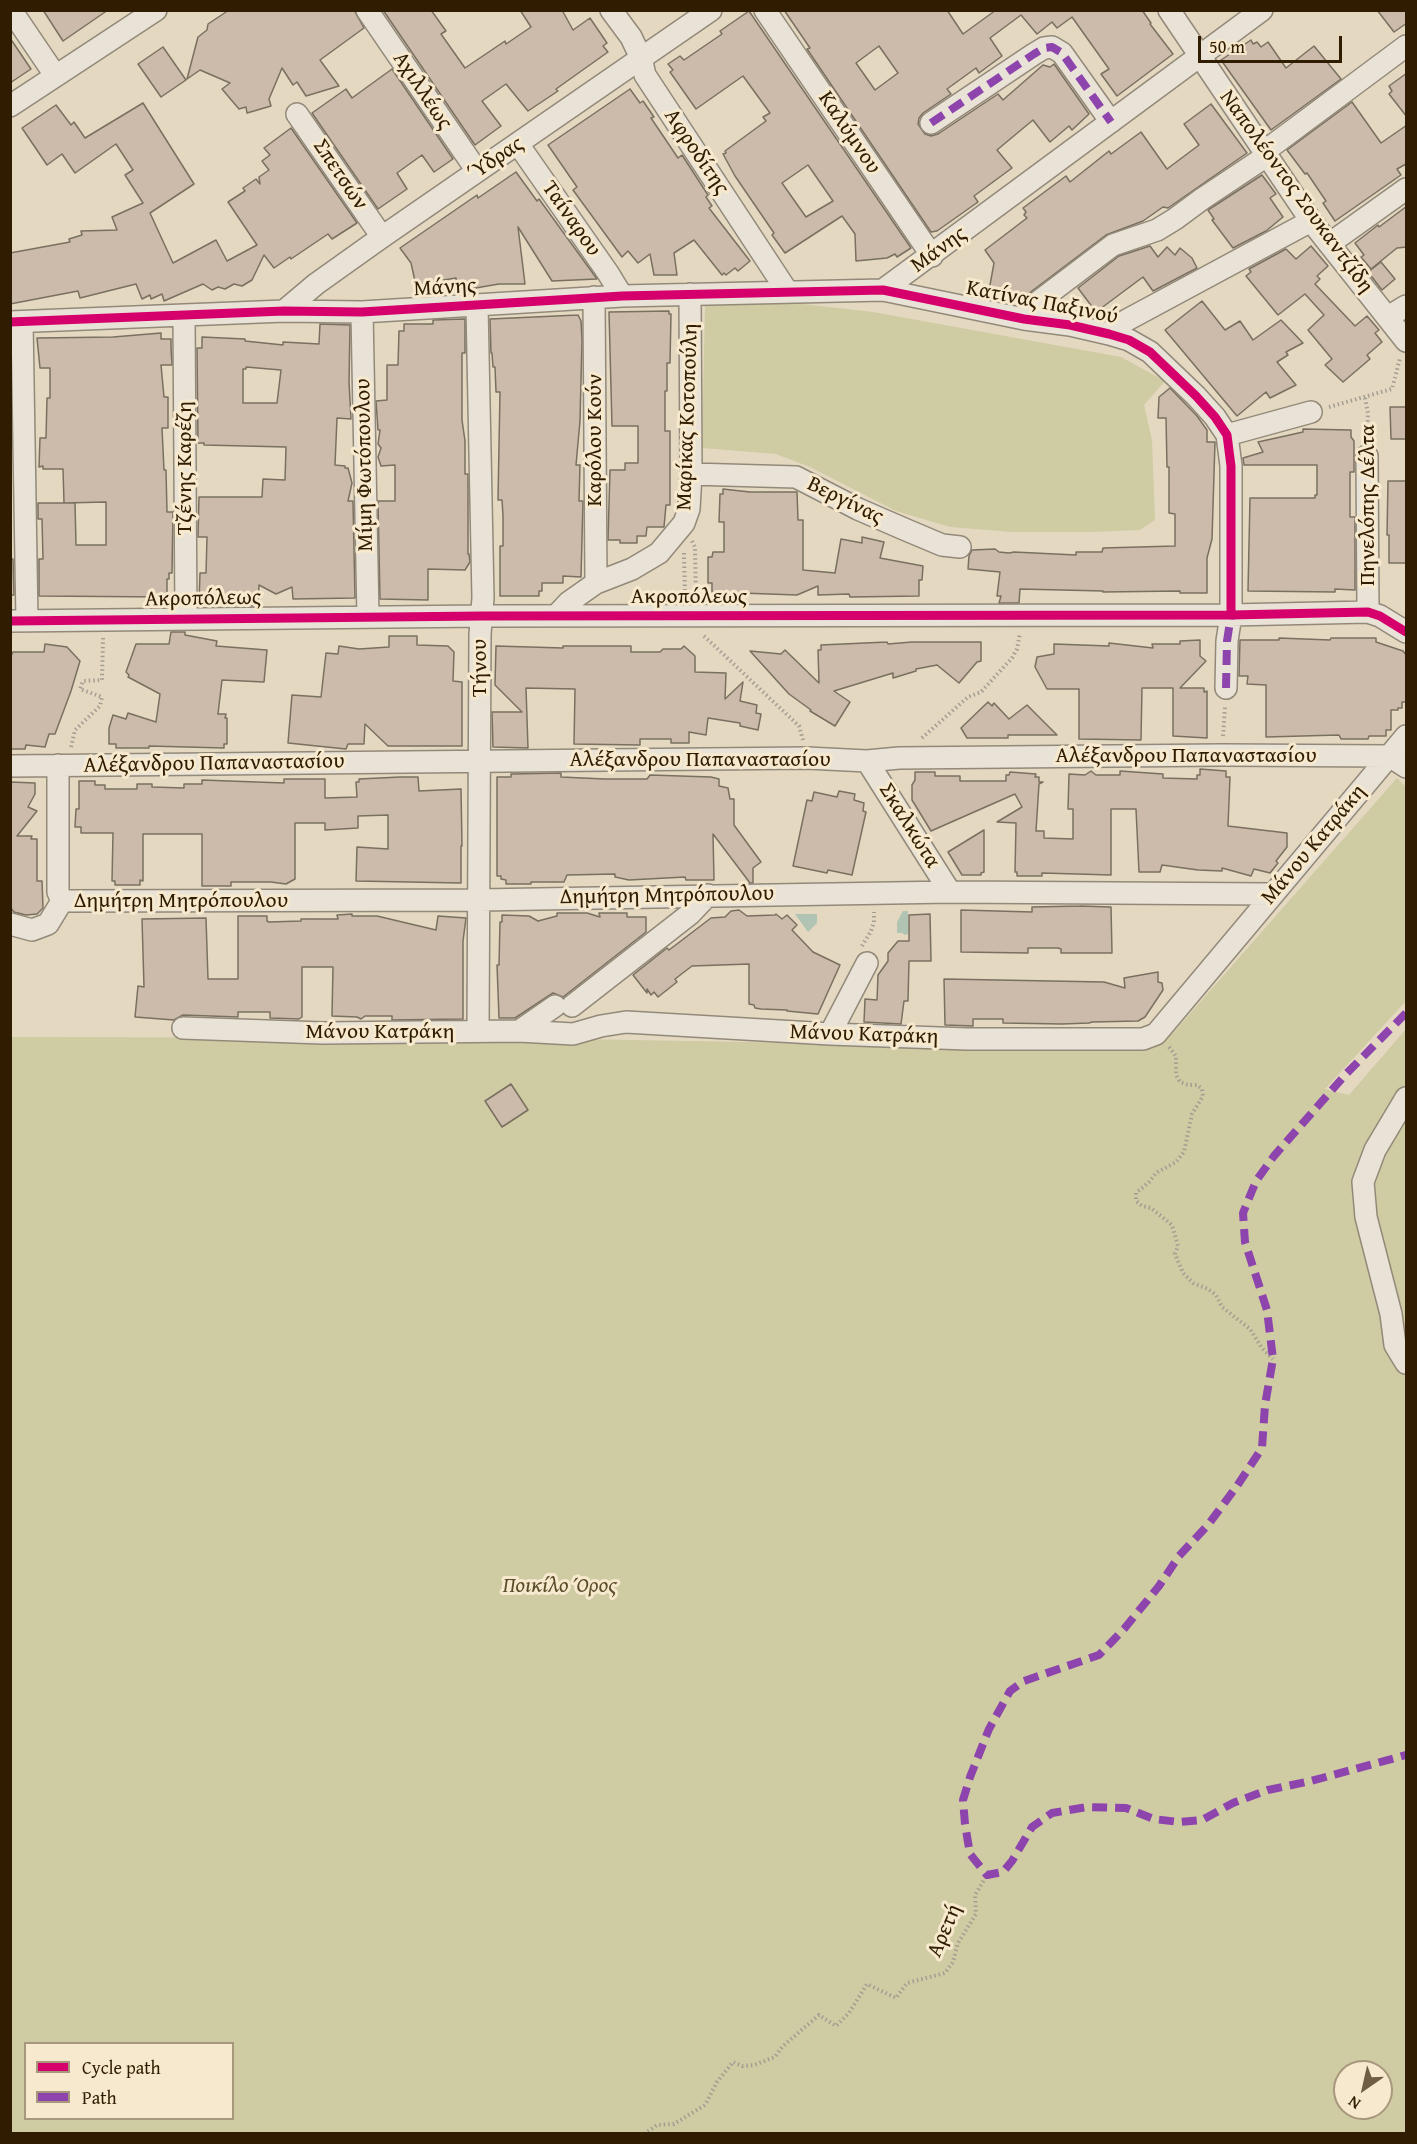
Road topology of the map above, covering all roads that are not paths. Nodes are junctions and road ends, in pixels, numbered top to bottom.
1 (11, 10) edge
2 (156, 10) edge
3 (367, 10) edge
4 (611, 10) edge
5 (711, 10) edge
6 (765, 10) edge
7 (1169, 10) edge
8 (1262, 10) edge
9 (1407, 46) edge
10 (1199, 57) junction
11 (641, 58) junction
12 (55, 75) junction
13 (10, 106) edge
14 (297, 114) dead end
15 (1111, 122) junction
16 (931, 123) dead end
17 (518, 144) junction
18 (1267, 153) junction
19 (477, 171) junction
20 (1407, 189) edge
21 (1311, 221) junction
22 (382, 237) junction
23 (1329, 244) junction
24 (932, 256) junction
25 (882, 290) junction
26 (787, 291) junction
27 (690, 294) junction
28 (622, 296) junction
29 (594, 297) junction
30 (477, 306) junction
31 (1407, 306) edge
32 (284, 311) junction
33 (362, 312) junction
34 (184, 317) junction
35 (1388, 317) junction
36 (1024, 319) junction
37 (16, 322) edge
38 (1109, 334) junction
39 (1404, 346) edge
40 (1311, 412) road end
41 (1227, 435) junction
42 (1367, 456) road end
43 (691, 474) junction
44 (960, 547) dead end
45 (596, 583) junction
46 (1368, 612) junction
47 (1231, 615) junction
48 (483, 616) junction
49 (556, 616) junction
50 (368, 617) junction
51 (186, 619) junction
52 (19, 621) edge
53 (1407, 632) edge
54 (1226, 688) road end
55 (1407, 736) edge
56 (480, 761) junction
57 (867, 761) junction
58 (1398, 762) edge
59 (63, 765) junction
60 (10, 766) edge
61 (950, 892) junction
62 (1272, 894) junction
63 (708, 896) junction
64 (480, 900) junction
65 (62, 901) junction
66 (10, 924) edge
67 (867, 963) dead end
68 (183, 1028) dead end
69 (478, 1031) junction
70 (519, 1031) junction
71 (830, 1034) junction
72 (1407, 1098) edge
73 (1407, 1363) edge

1 - 12 street
2 - 12 street
3 - 19 street, Αχιλλέως
4 - 11 street, Αφροδίτης
5 - 11 street, Ύδρας
6 - 24 street, Καλύμνου
7 - 10 street, Ναπολέοντος Σουκαντζίδη
8 - 10 street, Μάνης
9 - 18 street
10 - 15 street, Μάνης
10 - 18 street, Ναπολέοντος Σουκαντζίδη
11 - 17 street, Ύδρας
11 - 26 street, Αφροδίτης
12 - 13 street
14 - 22 street, Σπετσών
15 - 16 street
15 - 24 street, Μάνης
17 - 19 street, Ύδρας
17 - 28 street, Ταίναρου
18 - 21 street, Ναπολέοντος Σουκαντζίδη
18 - 36 street
19 - 22 street, Ύδρας
20 - 23 street
21 - 23 street, Ναπολέοντος Σουκαντζίδη
21 - 38 street
22 - 32 street, Ύδρας
23 - 35 street, Ναπολέοντος Σουκαντζίδη
24 - 25 street, Μάνης
25 - 26 street, Μάνης
25 - 36 street, Κατίνας Παξινού
26 - 27 street, Μάνης
27 - 28 street, Μάνης
27 - 43 street, Μαρίκας Κοτοπούλη
28 - 29 street, Μάνης
29 - 30 street, Μάνης
29 - 45 street, Καρόλου Κούν
30 - 33 street, Μάνης
30 - 48 street, Τήνου
31 - 35 street
32 - 33 street, Μάνης
32 - 34 street, Μάνης
33 - 50 street, Μίμη Φωτόπουλου
34 - 37 street, Μάνης
34 - 51 street, Τζένης Καρέζη
35 - 39 street, Ναπολέοντος Σουκαντζίδη
36 - 38 street, Κατίνας Παξινού
37 - 52 street
38 - 41 street, Κατίνας Παξινού
40 - 41 street
41 - 47 street, Κατίνας Παξινού
42 - 46 street, Πηνελόπης Δέλτα
43 - 44 street, Βεργίνας
43 - 45 street, Μαρίκας Κοτοπούλη
45 - 49 street, Μαρίκας Κοτοπούλη
46 - 47 street, Ακροπόλεως
46 - 53 street
47 - 49 street, Ακροπόλεως
47 - 54 street, Κατίνας Παξινού
48 - 49 street, Ακροπόλεως
48 - 50 street, Ακροπόλεως
48 - 56 street, Τήνου
50 - 51 street, Ακροπόλεως
51 - 52 street, Ακροπόλεως
55 - 58 street, Μάνου Κατράκη
56 - 57 street, Αλέξανδρου Παπαναστασίου
56 - 59 street, Αλέξανδρου Παπαναστασίου
56 - 64 street, Τήνου
57 - 58 street, Αλέξανδρου Παπαναστασίου
57 - 61 street, Σκαλκώτα
58 - 62 street, Μάνου Κατράκη
59 - 60 street, Αλέξανδρου Παπαναστασίου
59 - 65 street
61 - 62 street, Δημήτρη Μητρόπουλου
61 - 63 street, Δημήτρη Μητρόπουλου
62 - 71 street, Μάνου Κατράκη
63 - 64 street, Δημήτρη Μητρόπουλου
63 - 70 street
64 - 65 street, Δημήτρη Μητρόπουλου
64 - 69 street, Τήνου
65 - 66 street
67 - 71 street
68 - 69 street, Μάνου Κατράκη
69 - 70 street, Μάνου Κατράκη
70 - 71 street, Μάνου Κατράκη
72 - 73 street

